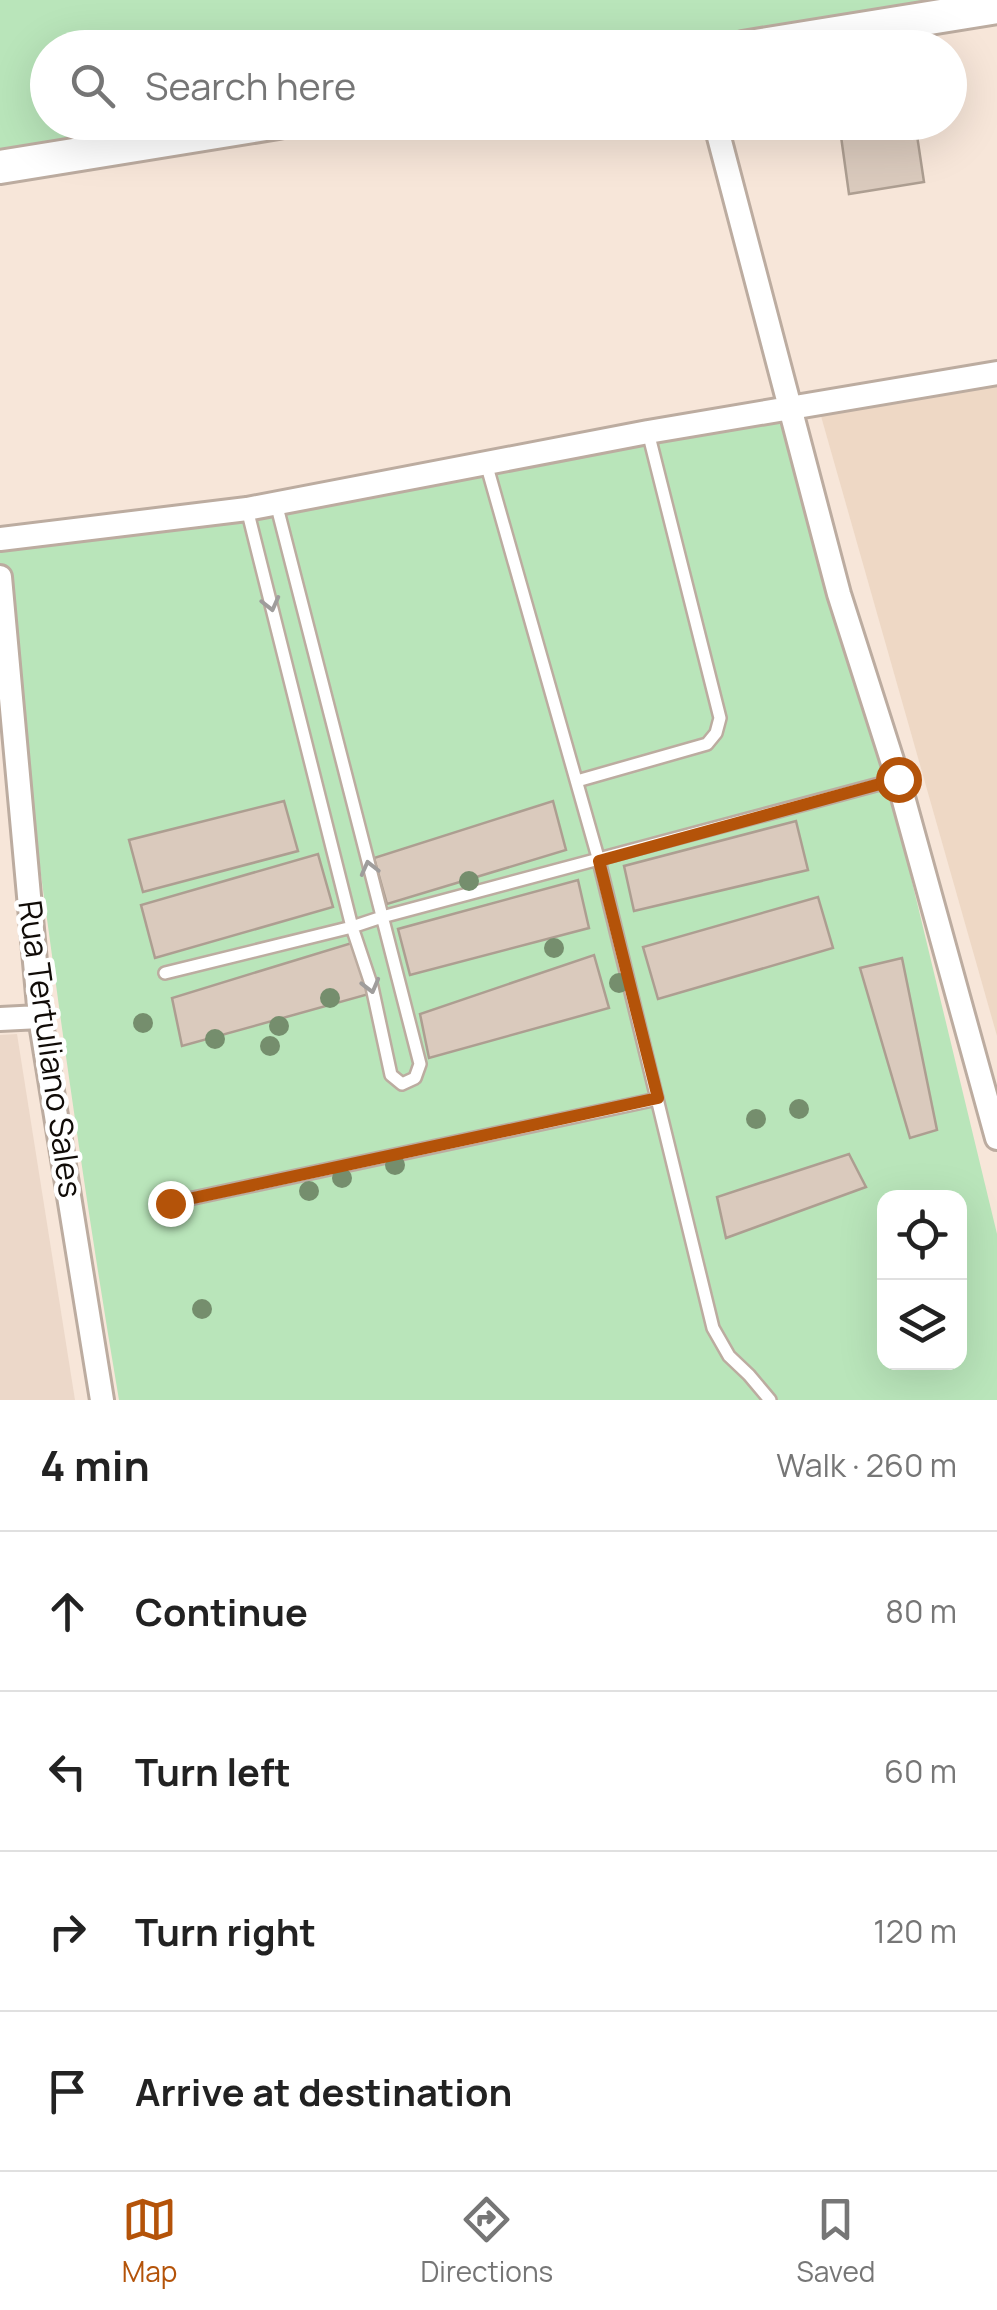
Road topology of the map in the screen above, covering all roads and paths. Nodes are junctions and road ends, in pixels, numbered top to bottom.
1 (997, 7) edge
2 (855, 30) edge
3 (164, 140) edge
4 (720, 140) edge
5 (0, 166) edge
6 (997, 373) edge
7 (791, 410) junction
8 (648, 432) junction
9 (486, 463) junction
10 (276, 503) junction
11 (247, 509) junction
12 (0, 539) edge
13 (0, 577) edge
14 (898, 779) junction
15 (577, 781) junction
16 (599, 861) junction
17 (382, 917) junction
18 (352, 927) junction
19 (164, 973) dead end
20 (40, 1017) junction
21 (0, 1018) edge
22 (658, 1098) junction
23 (997, 1138) edge
24 (170, 1203) dead end
25 (102, 1400) edge
26 (770, 1400) edge

1 - 2 street
3 - 5 street
4 - 7 street
6 - 7 street
7 - 8 street
7 - 14 street
8 - 9 street
8 - 15 lane
9 - 10 street
9 - 15 lane
10 - 11 street
17 -> 10 lane
11 - 12 street
11 -> 18 lane
13 - 20 street, Rua Tertuliano Sales
14 - 16 lane
14 - 23 street
15 - 16 lane
16 - 17 lane
16 - 22 lane
17 - 18 lane
18 -> 17 lane
18 - 19 lane
20 - 21 street
20 - 25 street, Rua Tertuliano Sales
22 - 24 lane
22 - 26 lane

